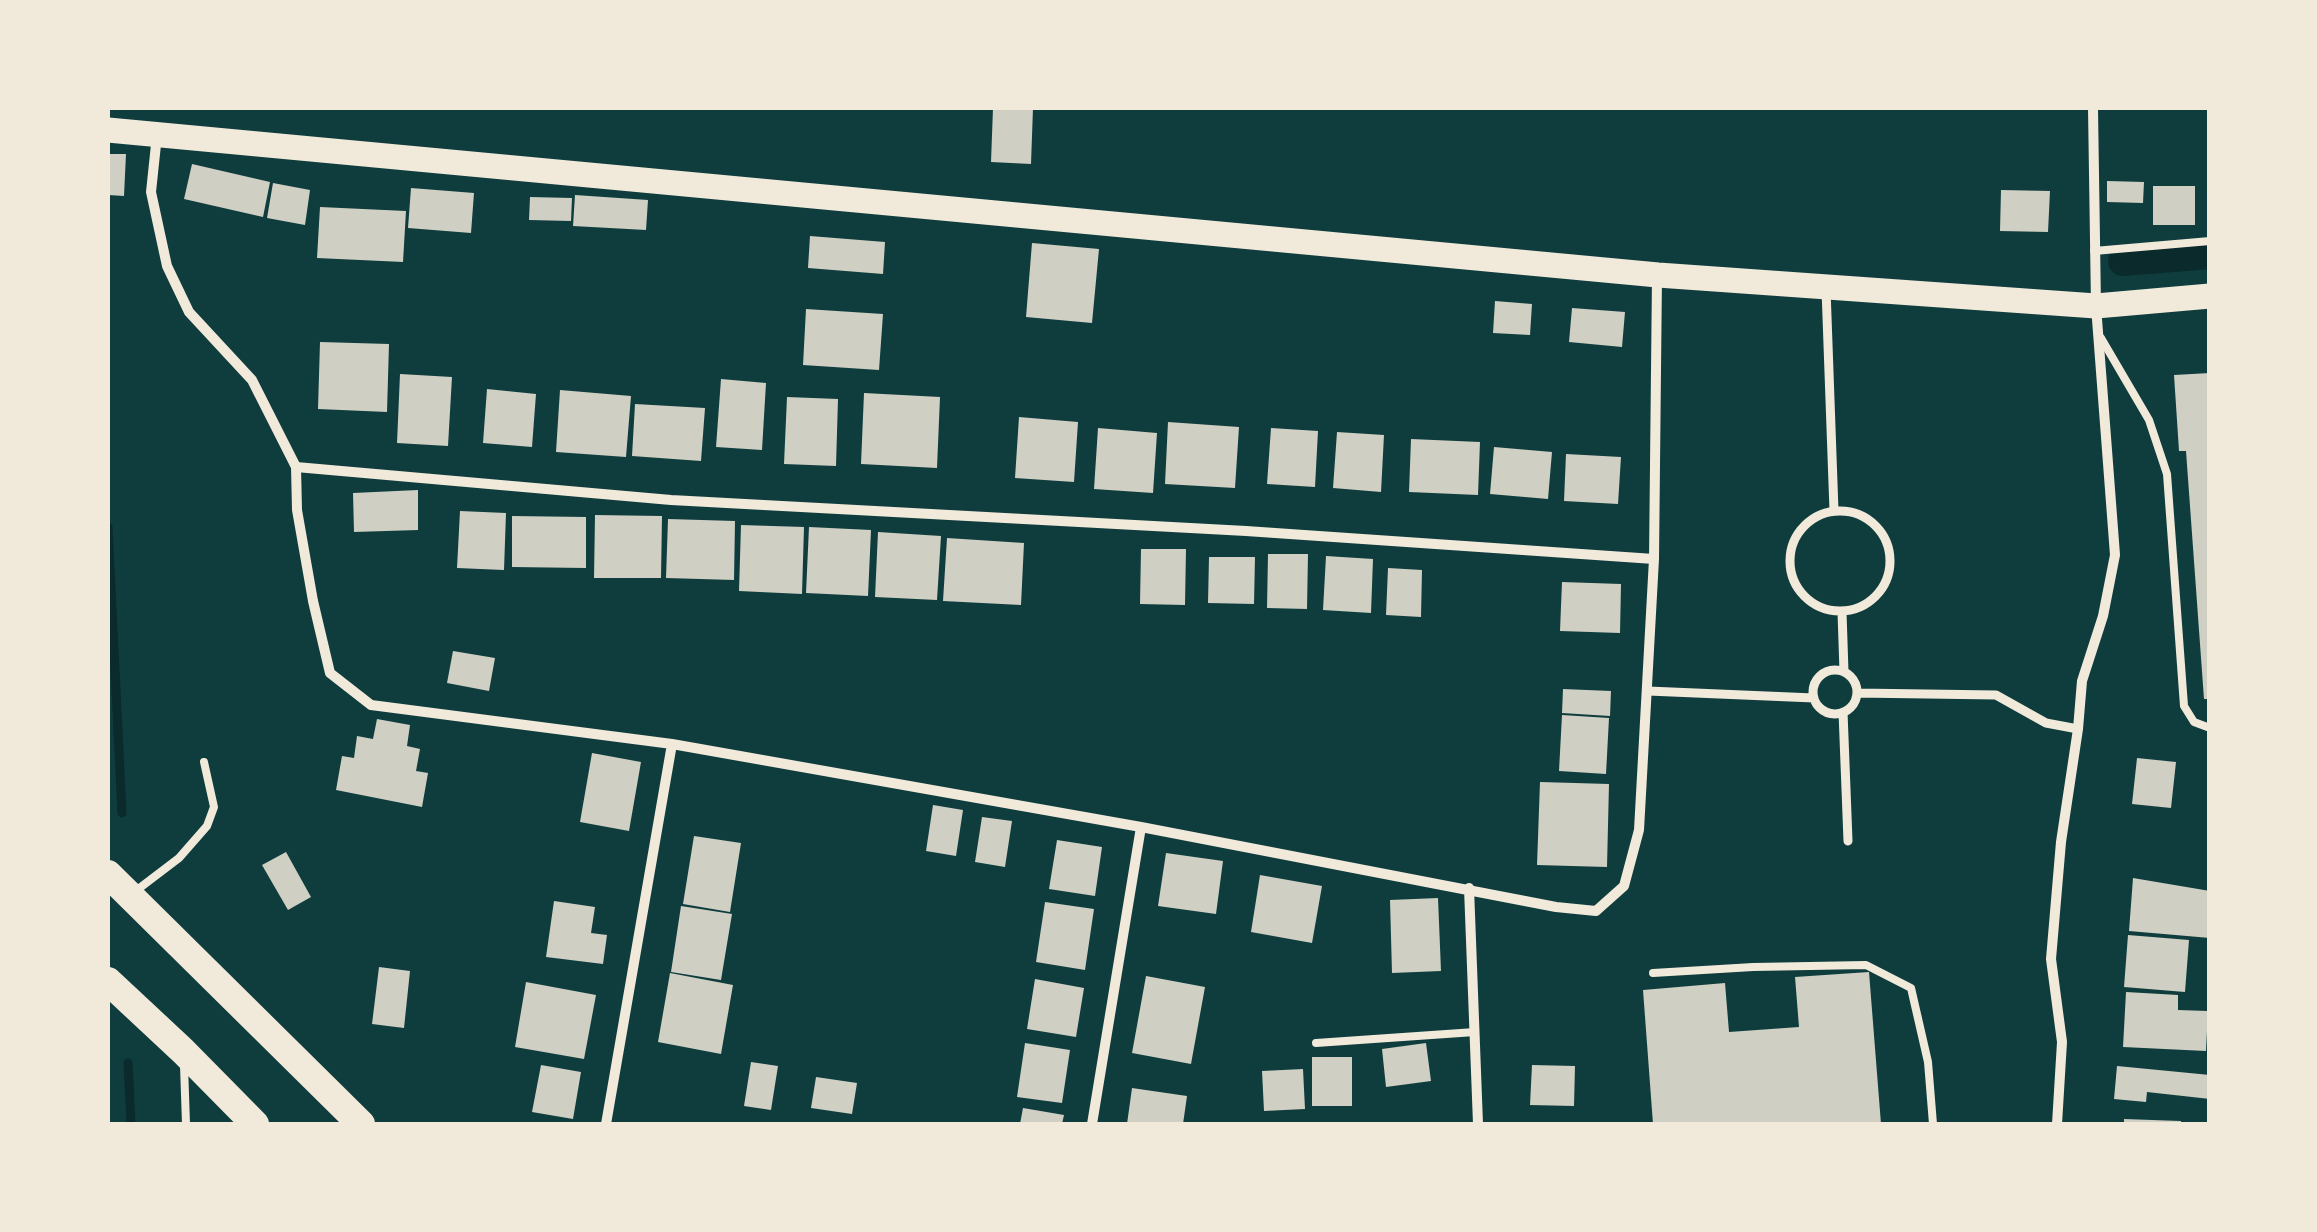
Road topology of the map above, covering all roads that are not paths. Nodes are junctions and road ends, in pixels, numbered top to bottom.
1 (2093, 108) edge
2 (108, 130) edge
3 (157, 134) junction
4 (2210, 241) edge
5 (2094, 251) junction
6 (1658, 275) junction
7 (1826, 287) junction
8 (2210, 296) edge
9 (2096, 306) junction
10 (2098, 334) junction
11 (296, 467) junction
12 (1834, 511) junction
13 (1654, 559) junction
14 (1842, 612) junction
15 (1844, 672) junction
16 (1648, 691) junction
17 (1856, 692) junction
18 (1814, 698) junction
19 (1843, 712) junction
20 (2210, 728) edge
21 (2078, 729) junction
22 (672, 744) junction
23 (204, 762) dead end
24 (1142, 826) junction
25 (1848, 840) dead end
26 (108, 874) edge
27 (1469, 888) junction
28 (129, 896) junction
29 (1653, 973) dead end
30 (108, 982) edge
31 (1475, 1032) junction
32 (1316, 1043) dead end
33 (183, 1051) junction
34 (186, 1124) edge
35 (256, 1124) edge
36 (361, 1124) edge
37 (606, 1124) edge
38 (1092, 1124) edge
39 (1478, 1124) edge
40 (1933, 1124) edge
41 (2057, 1124) edge

1 - 5 street
2 - 3 main road
3 - 6 main road
3 - 11 street
4 - 5 lane
5 - 9 street
6 - 7 main road
6 - 13 street
7 - 9 main road
7 - 12 street
8 - 9 main road
9 - 10 street
10 - 20 lane
10 - 21 street
11 - 13 street
11 - 22 street
12 - 14 street
12 - 14 street
13 - 16 street
14 - 15 street
15 - 17 street
15 - 18 street
16 - 18 street
16 - 27 street
17 - 19 street
17 - 21 street
18 - 19 street
19 - 25 street
21 - 41 street
22 - 24 street
22 - 37 street
23 - 28 lane
24 - 27 street
24 - 38 street
26 - 28 highway
27 - 31 street
28 - 36 highway
29 - 40 lane
30 - 33 highway
31 - 32 lane
31 - 39 street
33 - 34 lane
33 - 35 highway

